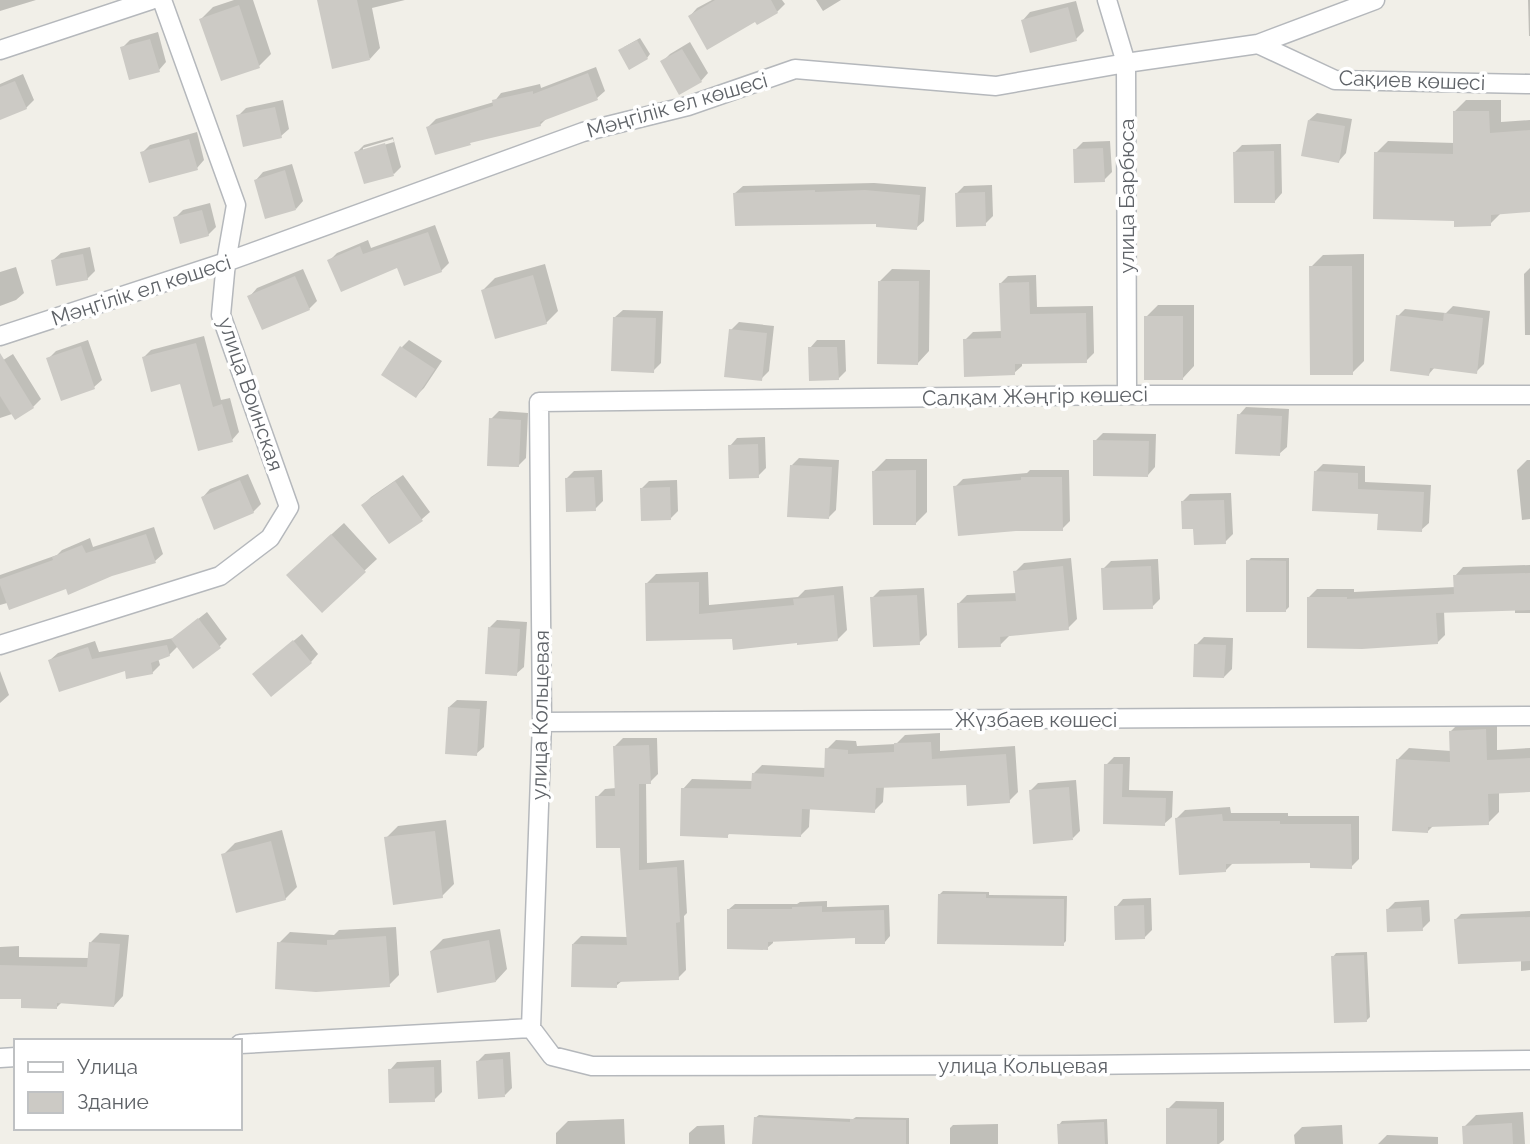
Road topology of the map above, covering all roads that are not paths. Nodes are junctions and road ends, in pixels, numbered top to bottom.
1 (151, 0) edge
2 (162, 0) edge
3 (1107, 0) edge
4 (1376, 0) edge
5 (1258, 44) junction
6 (0, 50) edge
7 (1126, 63) junction
8 (1530, 83) edge
9 (226, 262) junction
10 (0, 336) edge
11 (1127, 395) junction
12 (1530, 395) edge
13 (539, 402) joint
14 (0, 645) edge
15 (1530, 716) edge
16 (542, 722) junction
17 (531, 1028) junction
18 (242, 1044) edge
19 (1530, 1060) edge

1 - 6 street
2 - 9 street, улица Воинская
3 - 7 street, улица Барбюса
4 - 5 street, Мәңгілік ел көшесі
5 - 7 street, Мәңгілік ел көшесі
5 - 8 street, Сақиев көшесі
7 - 9 street, Мәңгілік ел көшесі
7 - 11 street, улица Барбюса
9 - 10 street, Мәңгілік ел көшесі
9 - 14 street, улица Воинская
11 - 12 street, Салқам Жәңгір көшесі
11 - 13 street, Салқам Жәңгір көшесі
13 - 16 street, улица Кольцевая
15 - 16 street, Жүзбаев көшесі
16 - 17 street, улица Кольцевая
17 - 18 street
17 - 19 street, улица Кольцевая

